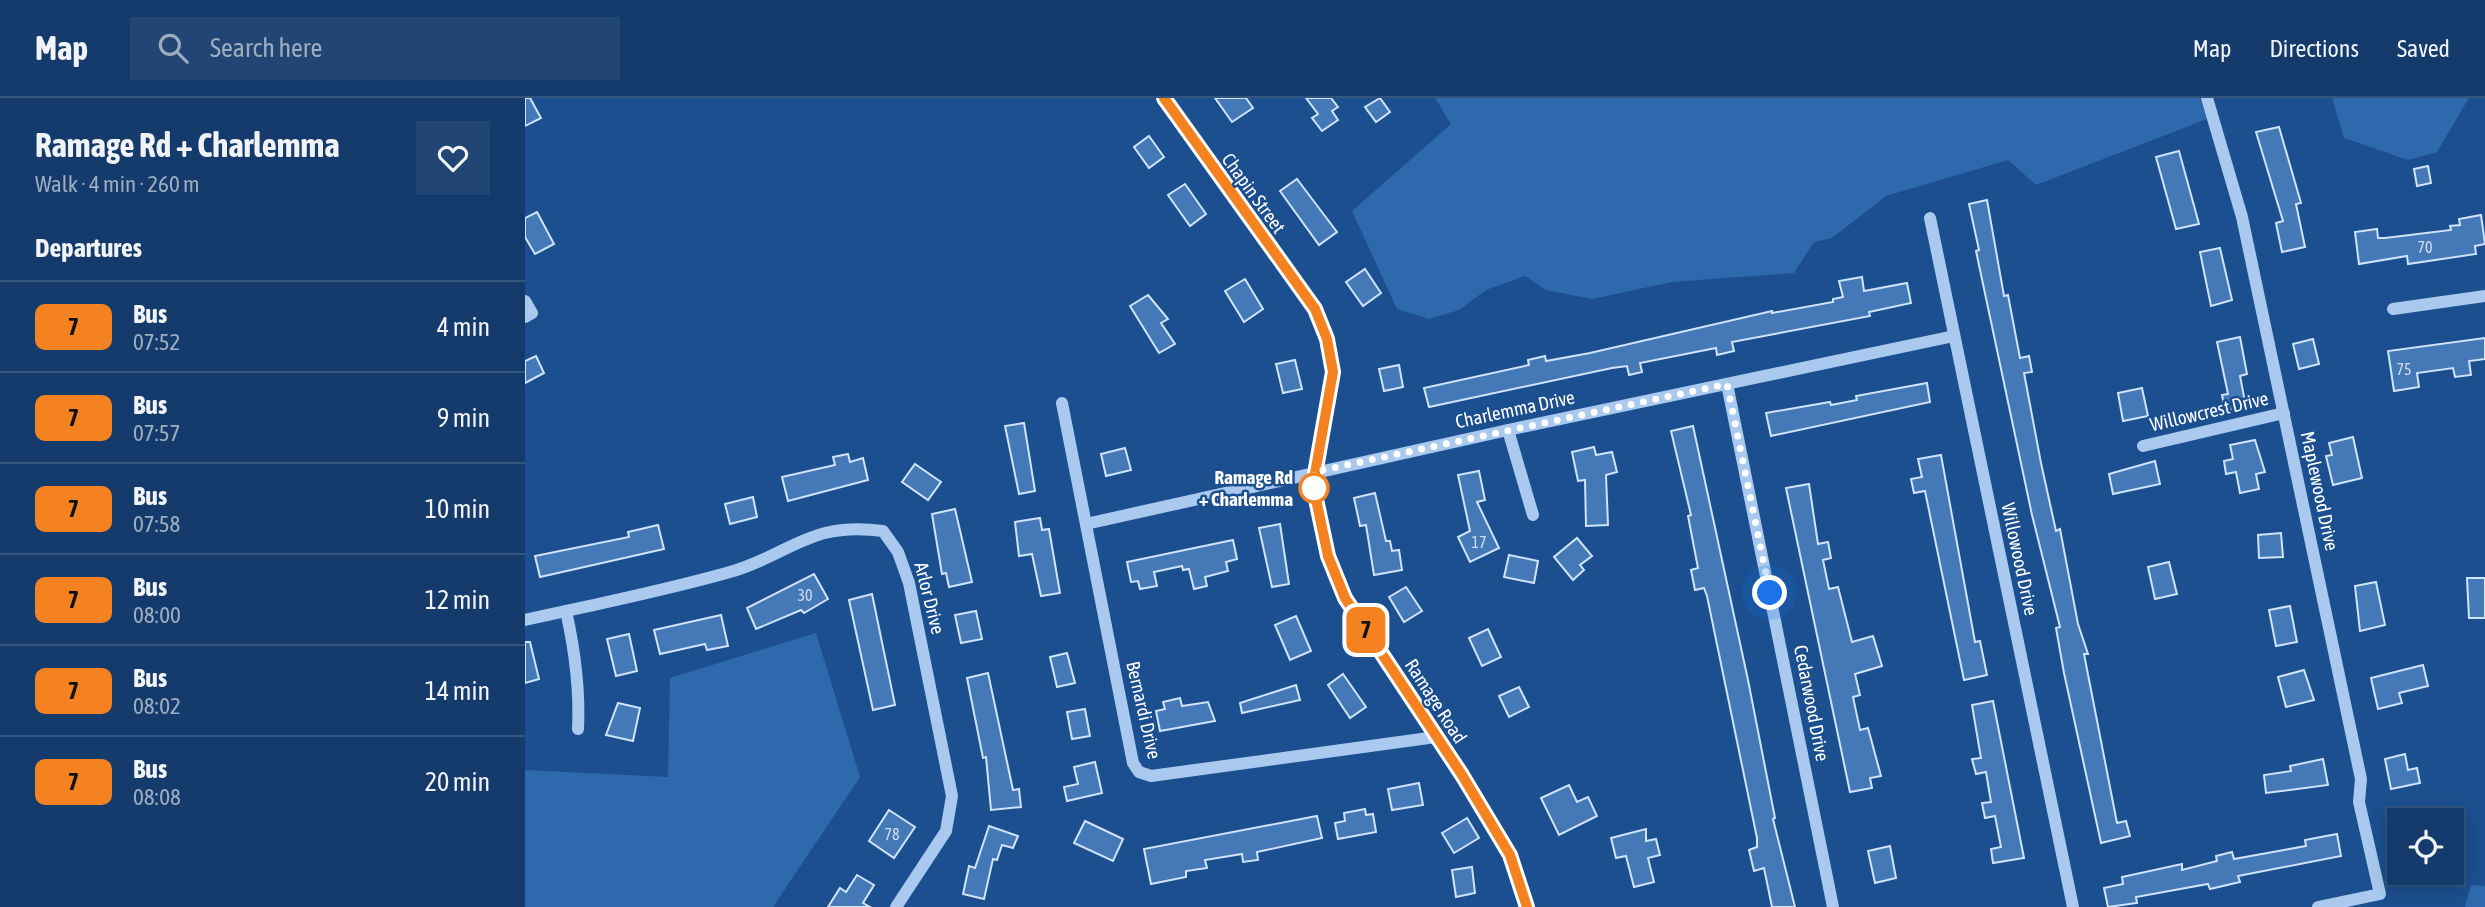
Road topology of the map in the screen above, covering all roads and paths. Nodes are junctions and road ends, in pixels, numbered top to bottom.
1 (1164, 98) edge
2 (2207, 98) edge
3 (1930, 218) dead end
4 (2485, 296) edge
5 (525, 301) edge
6 (1315, 309) joint
7 (2393, 309) dead end
8 (529, 315) edge
9 (1954, 337) junction
10 (1727, 384) junction
11 (1062, 402) dead end
12 (2284, 413) junction
13 (1508, 430) junction
14 (2143, 446) dead end
15 (1314, 472) junction
16 (1534, 515) dead end
17 (1086, 524) junction
18 (566, 611) junction
19 (525, 620) edge
20 (578, 729) dead end
21 (1436, 737) junction
22 (895, 907) edge
23 (1527, 907) edge
24 (1833, 907) edge
25 (2073, 907) edge
26 (2318, 907) edge

1 - 6 street, Chapin Street
2 - 12 street, Maplewood Drive
3 - 9 street, Willowood Drive
4 - 7 street
5 - 8 street
6 - 15 street, Ramage Road
9 - 10 street, Charlemma Drive
9 - 25 street, Willowood Drive
10 - 13 street, Charlemma Drive
10 - 24 street, Cedarwood Drive
11 - 17 street, Bernardi Drive
12 - 14 street, Willowcrest Drive
12 - 26 street, Maplewood Drive
13 - 15 street, Charlemma Drive
13 - 16 street
15 - 17 street, Charlemma Drive
15 - 21 street, Ramage Road
17 - 21 street, Bernardi Drive
18 - 19 street, Arlor Drive
18 - 20 street
18 - 22 street, Arlor Drive
21 - 23 street, Ramage Road

